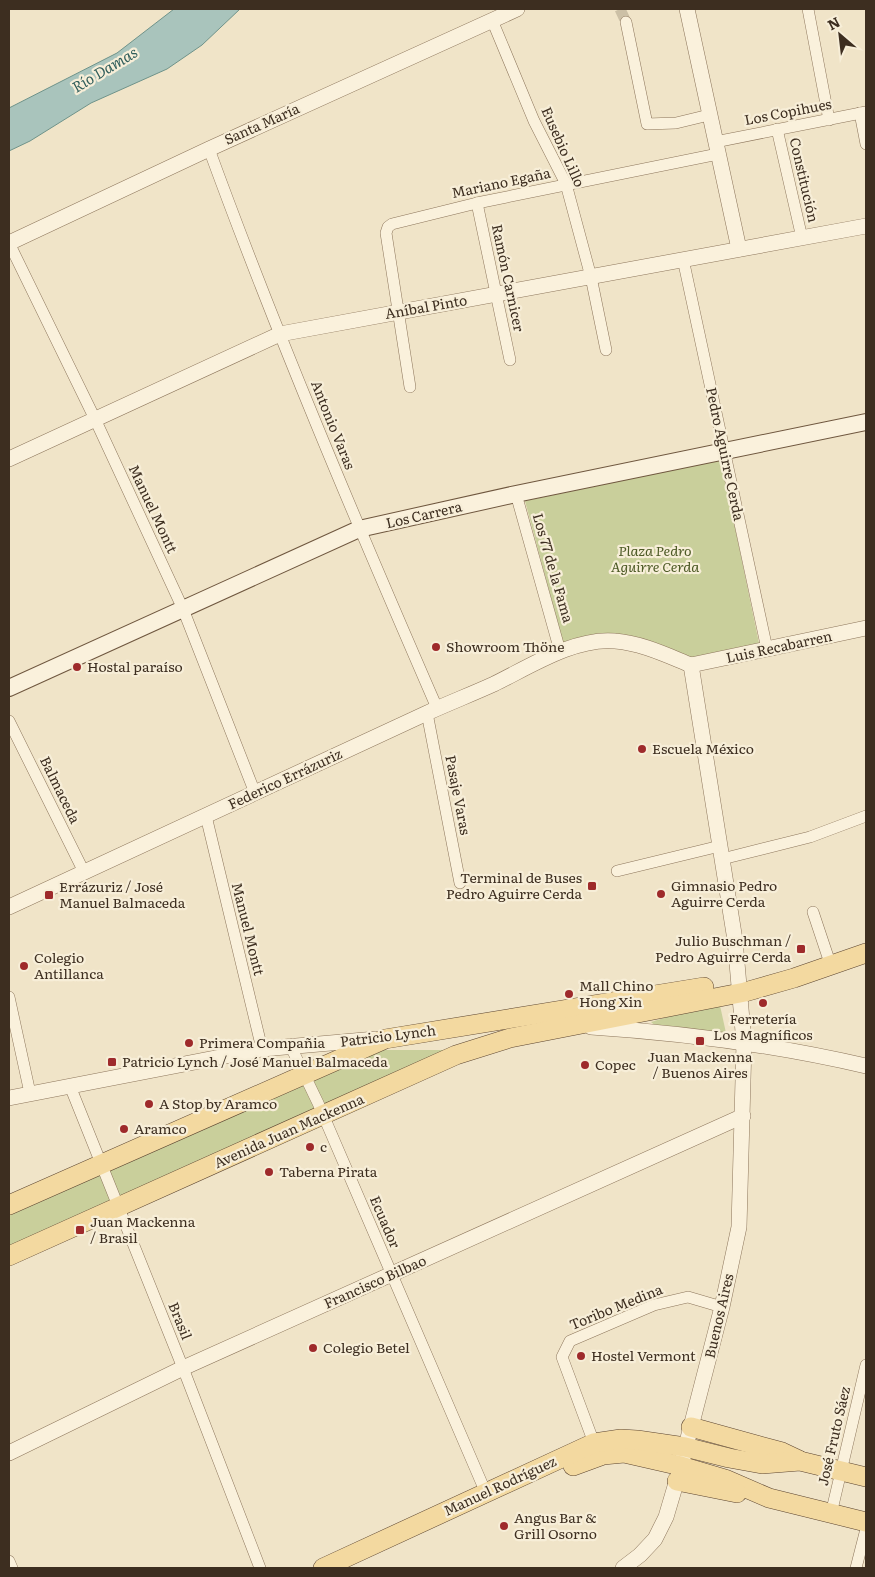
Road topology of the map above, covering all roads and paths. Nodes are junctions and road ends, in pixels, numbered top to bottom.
1 (518, 9) edge
2 (687, 9) edge
3 (808, 9) edge
4 (492, 20) junction
5 (626, 22) tunnel mouth
6 (863, 113) edge
7 (709, 115) junction
8 (829, 120) junction
9 (778, 129) junction
10 (866, 144) edge
11 (717, 148) junction
12 (209, 149) junction
13 (566, 184) junction
14 (477, 203) junction
15 (866, 226) edge
16 (802, 238) junction
17 (9, 243) edge
18 (739, 249) junction
19 (684, 259) junction
20 (590, 277) junction
21 (495, 294) junction
22 (397, 312) junction
23 (280, 334) junction
24 (606, 350) dead end
25 (510, 360) dead end
26 (410, 386) dead end
27 (95, 419) junction
28 (866, 422) edge
29 (724, 450) junction
30 (9, 459) edge
31 (516, 494) junction
32 (359, 529) junction
33 (183, 609) junction
34 (866, 628) edge
35 (767, 649) junction
36 (560, 651) junction
37 (691, 665) junction
38 (9, 688) edge
39 (432, 711) junction
40 (9, 721) edge
41 (255, 793) junction
42 (206, 816) junction
43 (866, 816) edge
44 (721, 852) junction
45 (617, 871) dead end
46 (84, 872) junction
47 (460, 883) dead end
48 (9, 907) edge
49 (813, 912) dead end
50 (866, 942) edge
51 (866, 952) edge
52 (828, 957) junction
53 (741, 989) junction
54 (9, 998) edge
55 (576, 1026) junction
56 (385, 1039) junction
57 (744, 1043) junction
58 (291, 1047) junction
59 (262, 1049) junction
60 (866, 1066) edge
61 (304, 1074) junction
62 (70, 1086) junction
63 (30, 1093) junction
64 (9, 1098) edge
65 (322, 1115) junction
66 (743, 1116) junction
67 (102, 1164) junction
68 (9, 1205) edge
69 (119, 1207) junction
70 (9, 1256) edge
71 (391, 1275) junction
72 (722, 1307) junction
73 (866, 1365) edge
74 (183, 1368) junction
75 (691, 1427) junction
76 (594, 1444) junction
77 (686, 1447) junction
78 (9, 1452) edge
79 (800, 1461) junction
80 (841, 1471) junction
81 (679, 1473) junction
82 (866, 1477) edge
83 (486, 1493) junction
84 (831, 1514) junction
85 (866, 1522) edge
86 (866, 1529) edge
87 (9, 1561) edge
88 (12, 1568) edge
89 (260, 1568) edge
90 (323, 1568) edge
91 (352, 1568) edge
92 (623, 1568) edge
93 (856, 1568) edge

1 - 4 street, Santa María
2 - 7 street
3 - 8 street
4 - 12 street, Santa María
4 - 13 street, Eusebio Lillo
5 - 7 street
6 - 8 street, Los Copihues
6 - 10 street
7 - 11 street
8 - 9 street, Los Copihues
9 - 11 street, Los Copihues
9 - 16 street, Constitución
11 - 13 street, Mariano Egaña
11 - 18 street
12 - 17 street, Santa María
12 - 23 street, Antonio Varas
13 - 14 street, Mariano Egaña
13 - 20 street, Eusebio Lillo
14 - 21 street, Ramón Carnicer
14 - 22 street, Mariano Egaña
15 - 16 street, Aníbal Pinto
16 - 18 street, Aníbal Pinto
17 - 27 street, Manuel Montt
18 - 19 street, Aníbal Pinto
19 - 20 street, Aníbal Pinto
19 - 29 street, Pedro Aguirre Cerda
20 - 21 street, Aníbal Pinto
20 - 24 street, Eusebio Lillo
21 - 22 street, Aníbal Pinto
21 - 25 street, Ramón Carnicer
22 - 23 street, Aníbal Pinto
22 - 26 street
23 - 27 street, Aníbal Pinto
23 - 32 street, Antonio Varas
27 - 30 street, Aníbal Pinto
27 - 33 street, Manuel Montt
28 - 29 main road, Los Carrera
29 - 31 main road, Los Carrera
29 - 35 street, Pedro Aguirre Cerda
31 - 32 main road, Los Carrera
31 - 36 street, Los 77 de la Fama
32 - 33 main road, Los Carrera
32 - 39 street, Antonio Varas
33 - 38 main road, Los Carrera
33 - 41 street, Manuel Montt
34 - 35 street, Luis Recabarren
35 - 37 street, Luis Recabarren
36 - 37 street, Federico Errázuriz
36 - 39 street, Federico Errázuriz
37 - 44 street
39 - 41 street, Federico Errázuriz
39 - 47 street, Pasaje Varas
40 - 46 street, Balmaceda
41 - 42 street, Federico Errázuriz
42 - 46 street, Federico Errázuriz
42 - 59 street, Manuel Montt
43 - 44 street
44 - 45 street
44 - 53 street
46 - 48 street, Federico Errázuriz
49 - 52 street
50 - 52 main road
51 - 53 main road
52 - 53 main road
53 - 55 main road, Avenida Juan Mackenna
53 - 56 main road, Patricio Lynch
53 - 57 street, Buenos Aires
54 - 63 street
55 - 57 street, Avenida Juan Mackenna
55 - 65 main road, Avenida Juan Mackenna
56 - 58 street, Patricio Lynch
56 - 61 main road
57 - 60 street, Avenida Juan Mackenna
57 - 66 street, Buenos Aires
58 - 59 street, Patricio Lynch
58 - 61 street, Ecuador
59 - 62 street, Patricio Lynch
61 - 65 street, Ecuador
61 - 67 main road
62 - 63 street, Patricio Lynch
62 - 67 street, Brasil
63 - 64 street, Patricio Lynch
65 - 69 main road, Avenida Juan Mackenna
65 - 71 street, Ecuador
66 - 71 street, Francisco Bilbao
66 - 72 street, Buenos Aires
67 - 68 main road
67 - 69 street, Brasil
69 - 70 main road, Avenida Juan Mackenna
69 - 74 street, Brasil
71 - 74 street, Francisco Bilbao
71 - 83 street, Ecuador
72 - 75 street, Buenos Aires
72 - 76 street, Toribo Medina
73 - 80 street, José Fruto Sáez
74 - 78 street, Francisco Bilbao
74 - 89 street, Brasil
75 - 77 street, Buenos Aires
75 - 79 main road
76 - 77 main road, Manuel Rodríguez
76 - 83 main road, Manuel Rodríguez
77 - 79 main road, Manuel Rodríguez
77 - 81 street, Buenos Aires
79 - 80 main road
80 - 82 main road
80 - 84 street, José Fruto Sáez
81 - 84 main road, Manuel Rodríguez
81 - 91 main road, Manuel Rodríguez
81 - 92 street, Buenos Aires
83 - 90 main road, Manuel Rodríguez
84 - 85 main road, Manuel Rodríguez
86 - 93 street
87 - 88 street

